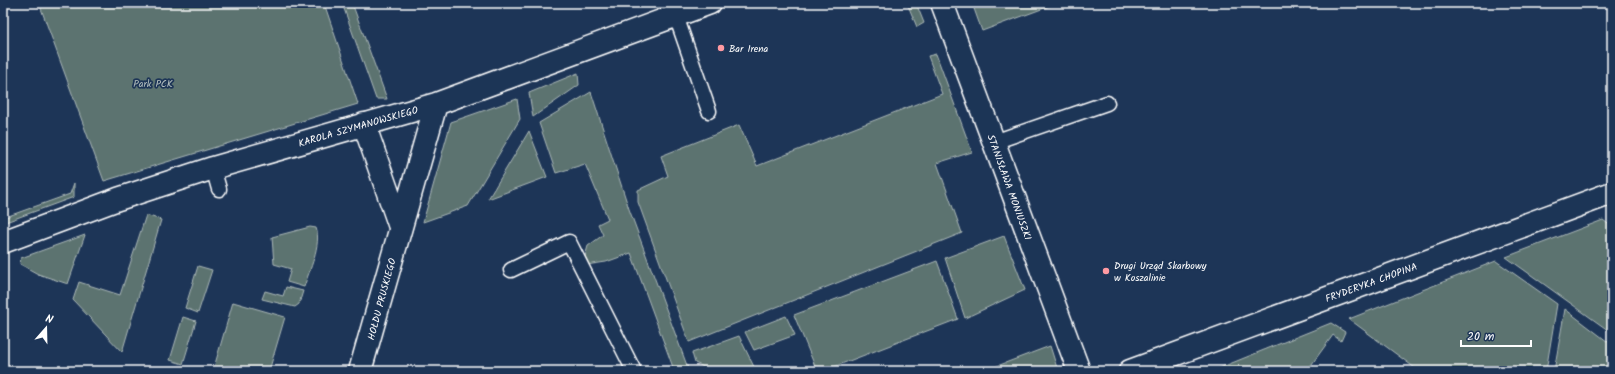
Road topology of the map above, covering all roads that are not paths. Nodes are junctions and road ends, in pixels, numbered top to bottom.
1 (710, 3) edge
2 (942, 3) edge
3 (676, 16) junction
4 (1107, 103) dead end
5 (436, 104) junction
6 (709, 111) dead end
7 (364, 124) junction
8 (994, 142) junction
9 (213, 168) junction
10 (219, 189) dead end
11 (1612, 193) edge
12 (400, 227) junction
13 (3, 242) edge
14 (511, 270) dead end
15 (360, 371) edge
16 (634, 371) edge
17 (1079, 371) edge
18 (1130, 371) edge

1 - 3 street, KAROLA SZYMANOWSKIEGO
2 - 8 street, STANISŁAWA MONIUSZKI
3 - 5 street, KAROLA SZYMANOWSKIEGO
3 - 6 lane
4 - 8 lane
5 - 7 street, KAROLA SZYMANOWSKIEGO
5 - 12 street, HOŁDU PRUSKIEGO
7 - 9 street, KAROLA SZYMANOWSKIEGO
7 - 12 street
8 - 17 street, STANISŁAWA MONIUSZKI
9 - 10 lane
9 - 13 street, KAROLA SZYMANOWSKIEGO
11 - 18 street, FRYDERYKA CHOPINA
12 - 15 street, HOŁDU PRUSKIEGO
14 - 16 lane

